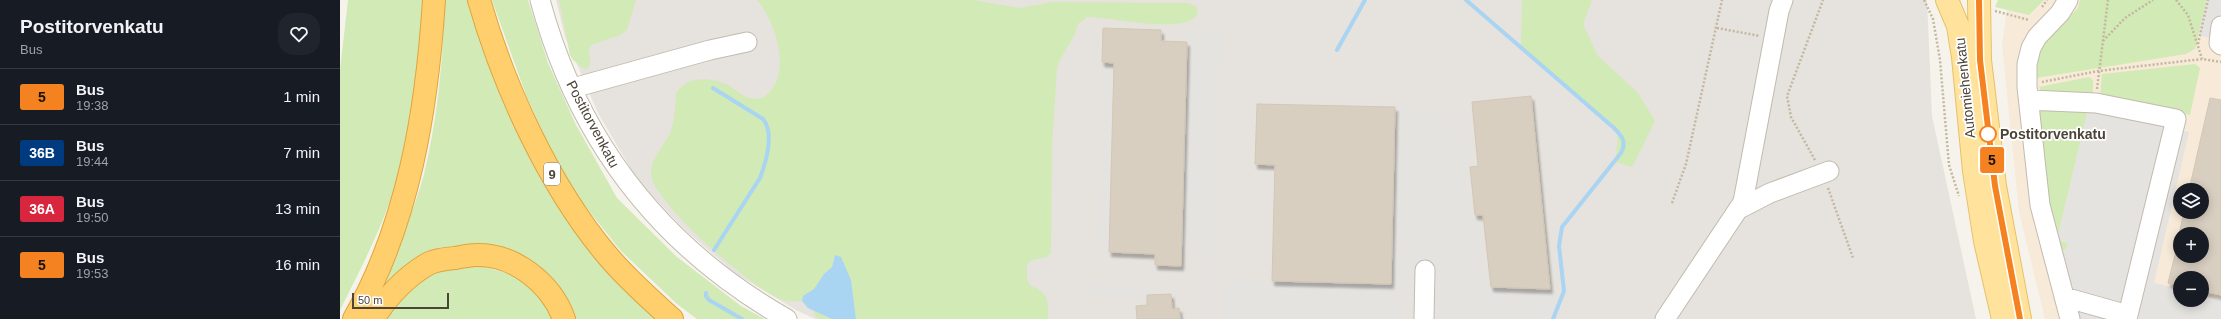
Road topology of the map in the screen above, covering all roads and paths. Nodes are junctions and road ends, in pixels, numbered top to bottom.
1 (434, 0) edge
2 (478, 0) edge
3 (540, 0) edge
4 (1722, 0) edge
5 (1783, 0) edge
6 (1823, 0) edge
7 (1947, 0) edge
8 (2068, 0) edge
9 (2108, 0) edge
10 (2153, 0) edge
11 (2176, 0) edge
12 (2208, 0) edge
13 (1985, 5) edge
14 (2029, 20) dead end
15 (2221, 26) edge
16 (1717, 28) junction
17 (1774, 39) junction
18 (747, 42) dead end
19 (2102, 42) junction
20 (2198, 44) junction
21 (2221, 45) edge
22 (2202, 58) junction
23 (2221, 62) edge
24 (2098, 71) junction
25 (573, 88) junction
26 (2028, 94) junction
27 (1825, 172) junction
28 (1672, 203) dead end
29 (1739, 209) junction
30 (1853, 258) dead end
31 (1425, 270) dead end
32 (2064, 297) junction
33 (354, 319) edge
34 (373, 319) edge
35 (564, 319) edge
36 (672, 319) edge
37 (787, 319) edge
38 (1424, 319) edge
39 (1665, 319) edge
40 (2003, 319) edge
41 (2020, 319) edge
42 (2070, 319) edge

1 - 33 highway
2 - 36 highway, 9
3 - 25 street, Postitorvenkatu
4 - 16 path
5 - 17 street
6 - 27 path
7 - 40 main road, Automiehenkatu
8 - 26 street
9 - 19 path
10 - 19 path
11 - 20 path
12 - 20 path
13 - 14 path
13 - 41 main road, Automiehenkatu
15 - 21 street
16 - 17 path
16 - 28 path
17 - 29 street
18 - 25 street
19 - 24 path
20 - 22 path
22 - 23 path
22 - 24 path
24 - 26 path
25 - 37 street, Postitorvenkatu
26 - 32 street
26 - 32 street
27 - 29 street
27 - 30 path
29 - 39 street
31 - 38 street
32 - 42 street
34 - 35 highway

